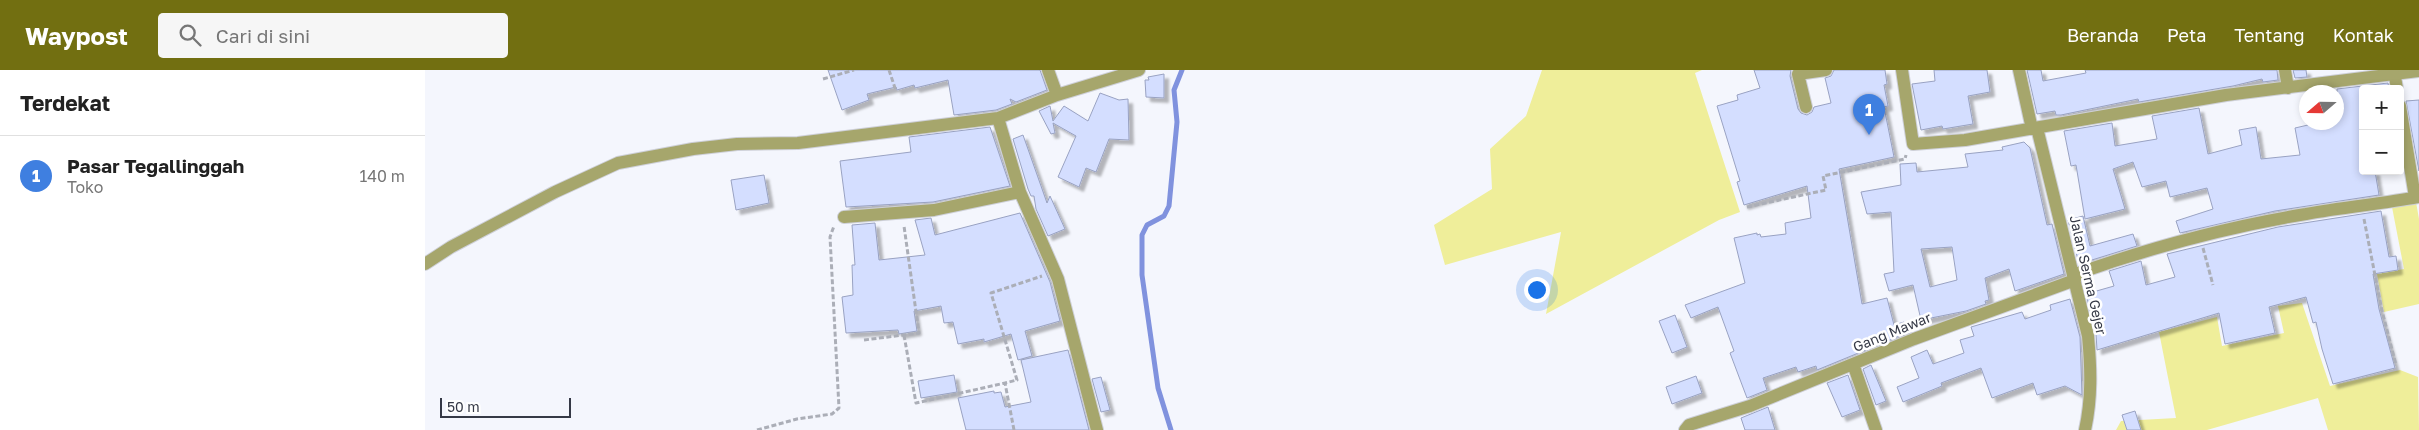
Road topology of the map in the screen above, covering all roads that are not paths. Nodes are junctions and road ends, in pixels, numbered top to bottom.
1 (1049, 70) edge
2 (1139, 70) edge
3 (1826, 70) edge
4 (1902, 70) edge
5 (2019, 70) edge
6 (2285, 70) edge
7 (2419, 71) edge
8 (2395, 72) edge
9 (2397, 85) edge
10 (2288, 88) junction
11 (1057, 95) junction
12 (1806, 107) dead end
13 (998, 118) junction
14 (2404, 127) edge
15 (2034, 129) junction
16 (1019, 192) junction
17 (2417, 197) edge
18 (844, 217) road end
19 (425, 264) edge
20 (2074, 277) junction
21 (1853, 364) junction
22 (1097, 430) edge
23 (1685, 430) edge
24 (1876, 430) edge
25 (2085, 430) edge

1 - 11 street
2 - 11 street
3 - 12 street
4 - 15 street
5 - 15 street, Jalan Serma Gejer
6 - 10 street
7 - 8 street
8 - 9 street
8 - 10 street
10 - 15 street
11 - 13 street
13 - 16 street
13 - 19 street
14 - 17 street
15 - 20 street, Jalan Serma Gejer
16 - 18 street
16 - 22 street
17 - 20 street, Gang Mawar
20 - 21 street, Gang Mawar
20 - 25 street, Jalan Serma Gejer
21 - 23 street, Gang Mawar
21 - 24 street

